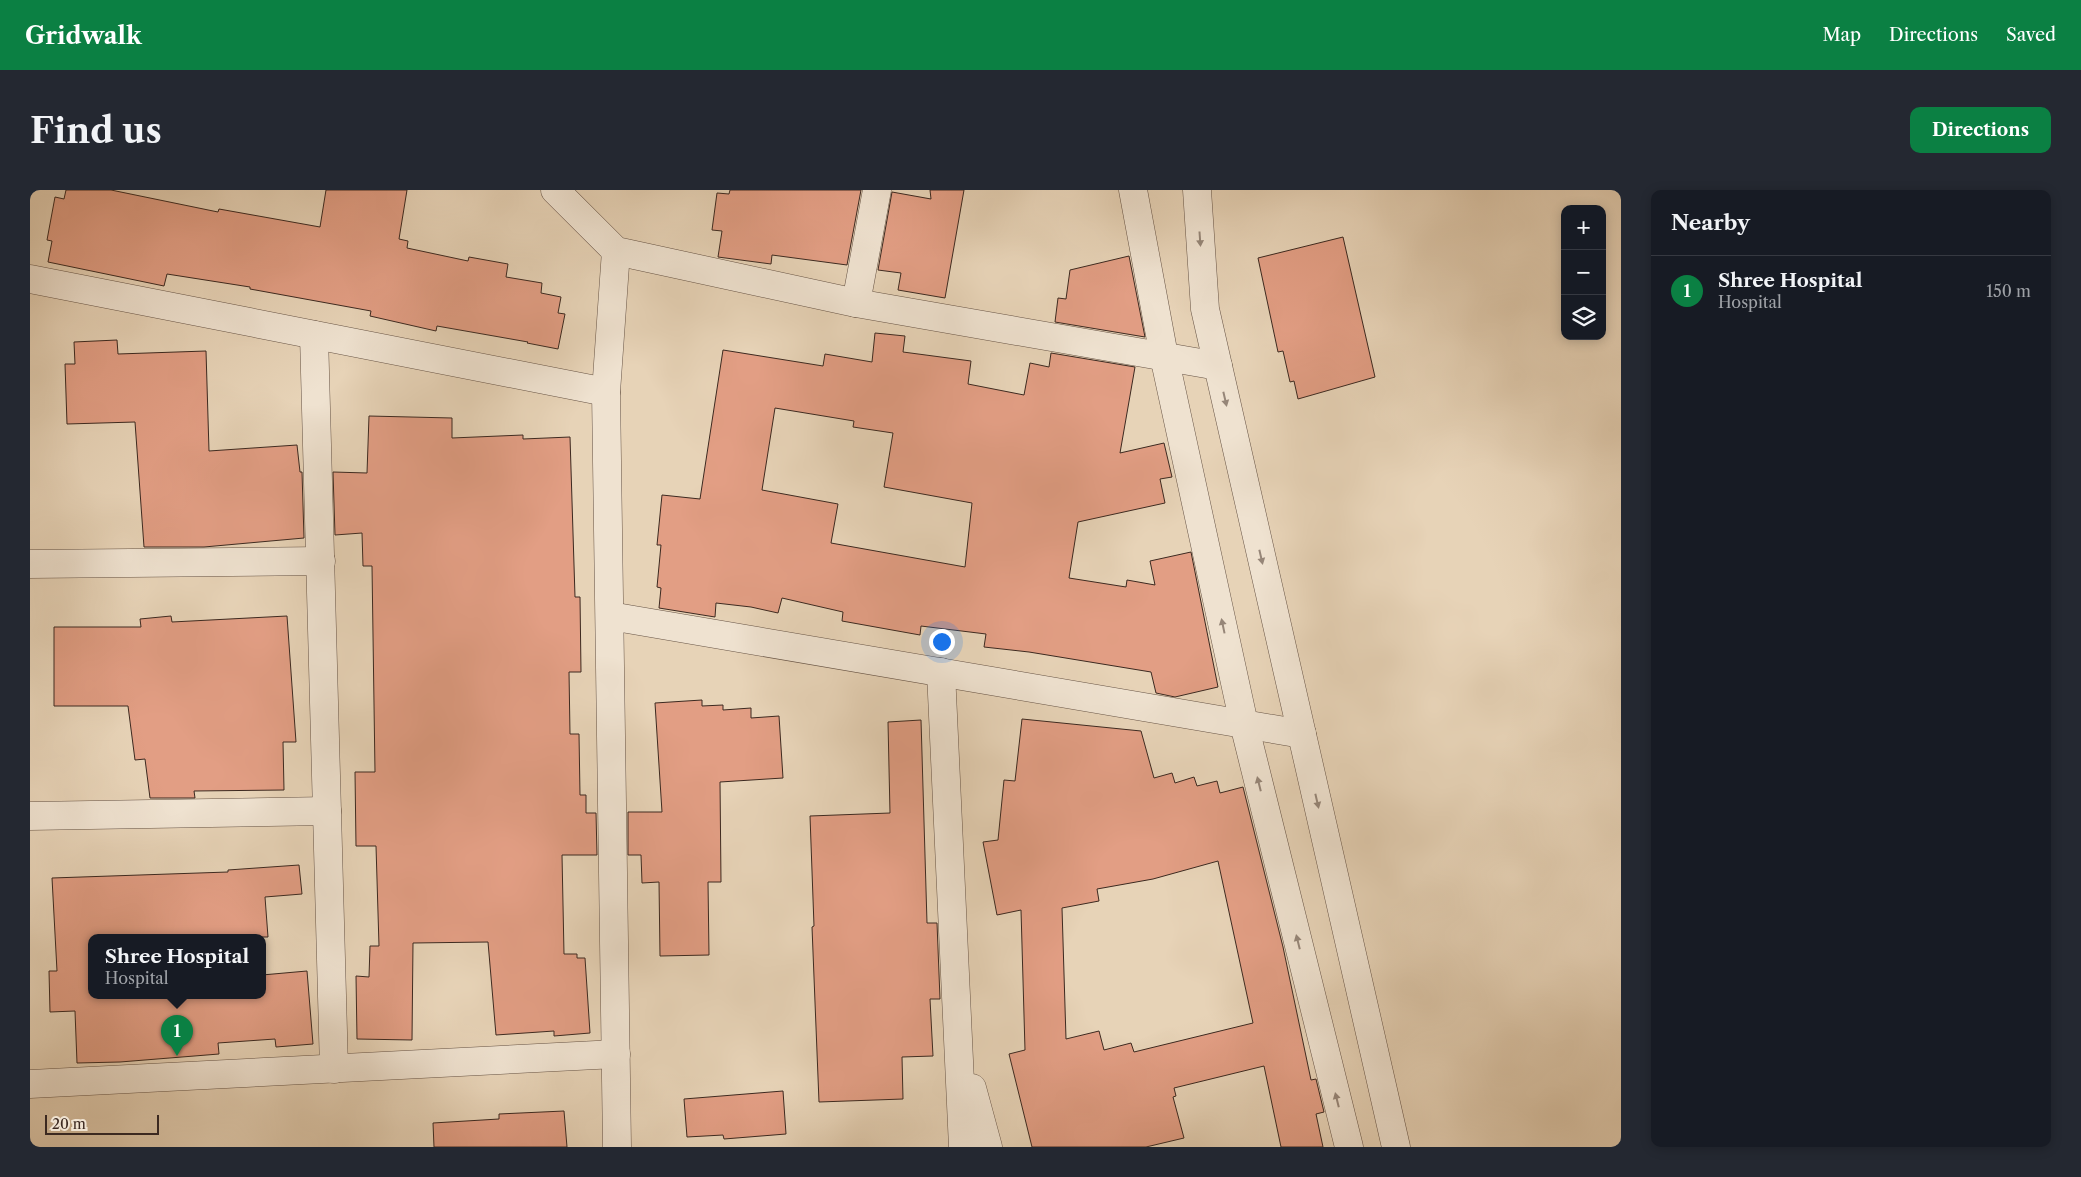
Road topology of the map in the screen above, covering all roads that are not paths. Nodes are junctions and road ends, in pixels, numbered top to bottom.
1 (555, 190) edge
2 (877, 190) edge
3 (1133, 190) edge
4 (1197, 190) edge
5 (616, 251) junction
6 (30, 279) edge
7 (856, 303) junction
8 (314, 335) junction
9 (1164, 356) junction
10 (1218, 366) junction
11 (606, 392) junction
12 (321, 561) junction
13 (30, 564) edge
14 (610, 616) junction
15 (941, 672) junction
16 (1244, 724) junction
17 (1302, 734) junction
18 (327, 811) junction
19 (30, 816) edge
20 (958, 1038) junction
21 (616, 1054) junction
22 (334, 1069) junction
23 (30, 1084) edge
24 (617, 1147) edge
25 (963, 1147) edge
26 (988, 1147) edge
27 (1349, 1147) edge
28 (1396, 1147) edge

1 - 5 street
2 - 7 street
3 - 9 street
4 -> 10 street
5 - 7 street
5 - 11 street
6 - 8 street
7 - 9 street
8 - 11 street
8 - 12 street
9 - 10 street
16 -> 9 street
10 -> 17 street
11 - 14 street
12 - 13 street
12 - 18 street
14 - 15 street
14 - 21 street
15 - 16 street
15 - 20 street
16 - 17 street
27 -> 16 street
17 -> 28 street
18 - 19 street
18 - 22 street
20 - 25 street
20 - 26 street
21 - 22 street
21 - 24 street
22 - 23 street

